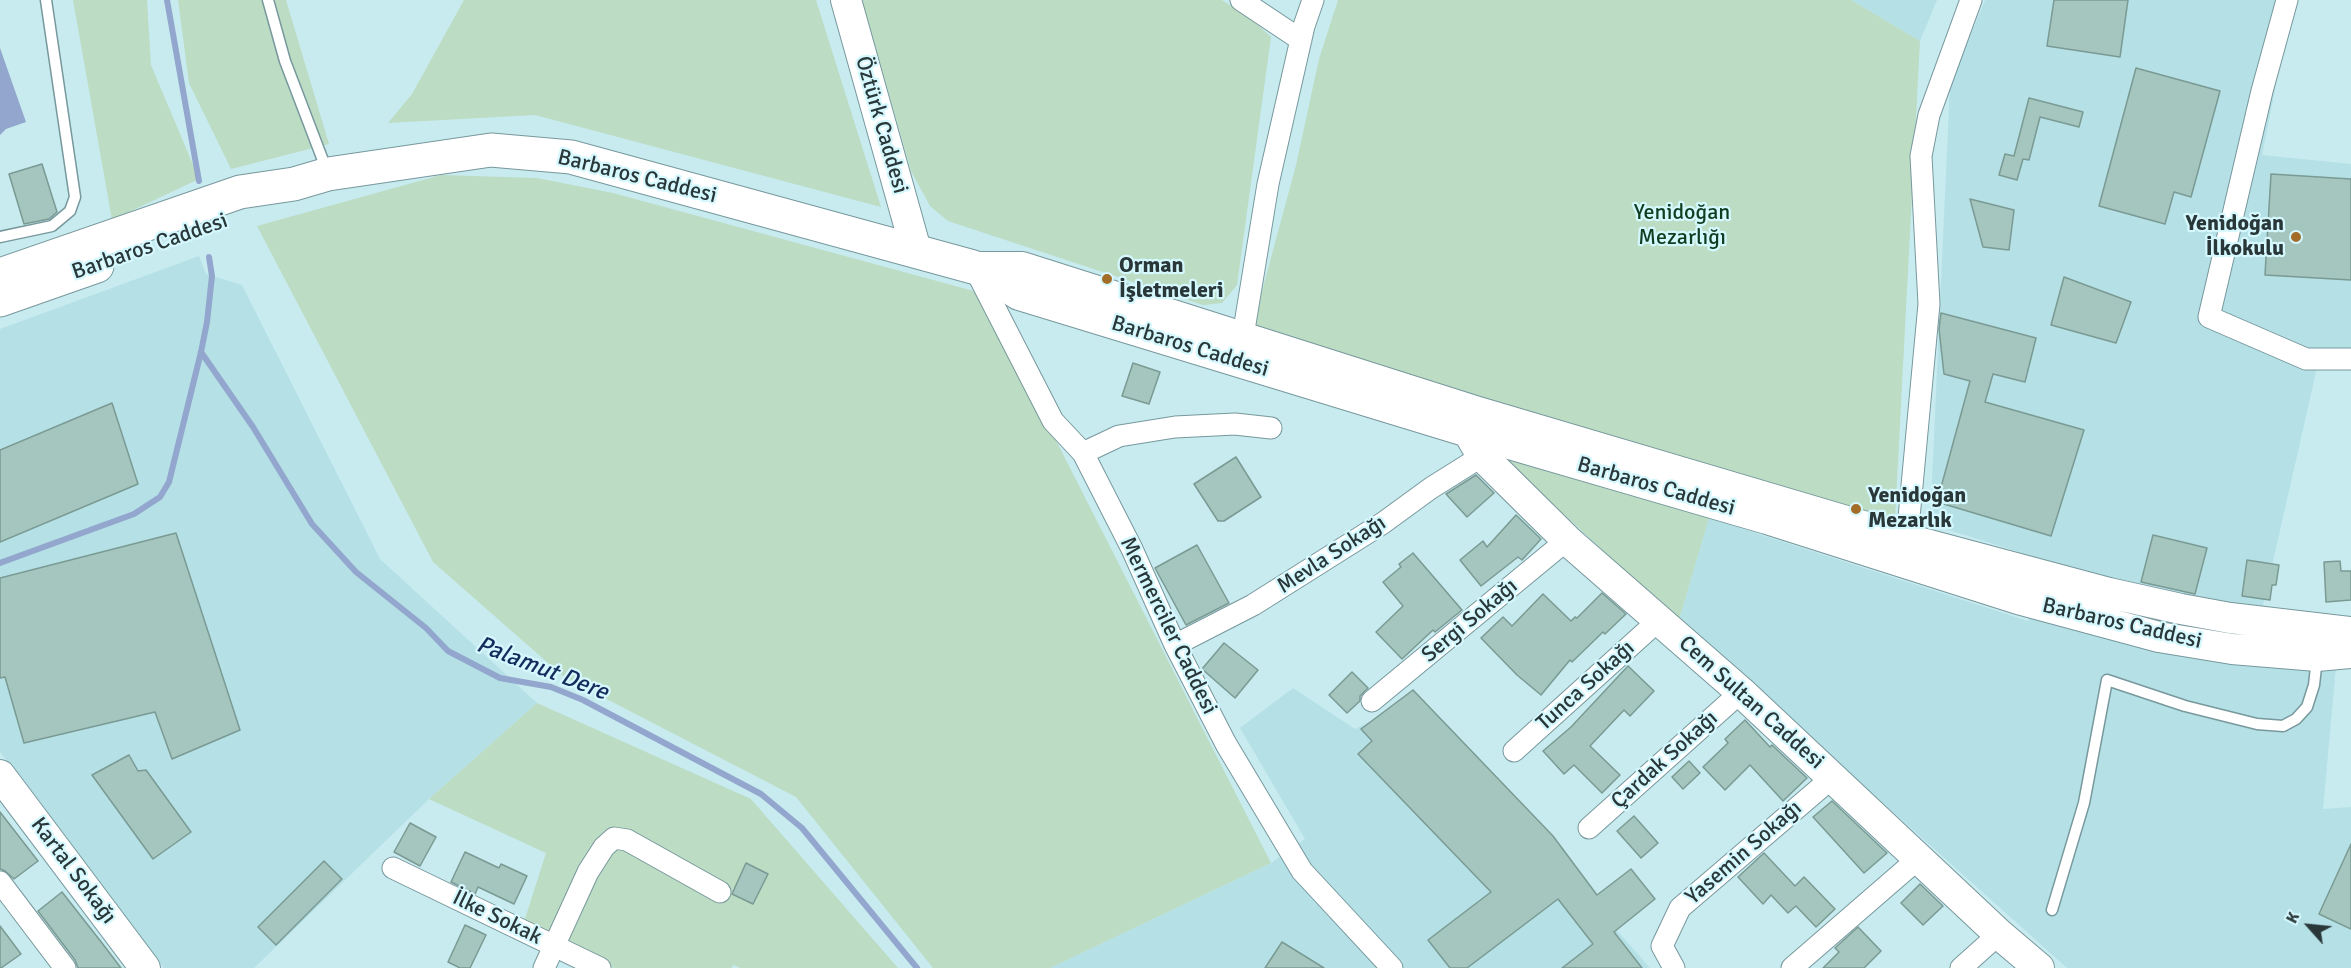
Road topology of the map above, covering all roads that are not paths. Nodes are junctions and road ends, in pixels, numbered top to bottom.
1 (45, 0) edge
2 (268, 0) edge
3 (846, 0) edge
4 (1241, 0) edge
5 (1313, 0) edge
6 (1971, 0) edge
7 (2287, 0) edge
8 (1301, 40) junction
9 (328, 174) junction
10 (294, 183) junction
11 (0, 237) edge
12 (916, 250) junction
13 (974, 267) junction
14 (0, 275) edge
15 (0, 300) edge
16 (1237, 347) junction
17 (2351, 359) edge
18 (1271, 428) dead end
19 (1475, 433) junction
20 (1083, 453) junction
21 (1907, 539) junction
22 (1568, 540) junction
23 (1659, 620) junction
24 (2351, 632) edge
25 (1175, 645) junction
26 (2351, 653) edge
27 (2317, 656) junction
28 (1741, 692) junction
29 (1372, 701) dead end
30 (1514, 751) dead end
31 (0, 775) edge
32 (1833, 777) junction
33 (1589, 828) dead end
34 (1919, 858) junction
35 (393, 868) dead end
36 (0, 882) edge
37 (720, 892) dead end
38 (2052, 910) dead end
39 (1999, 934) junction
40 (556, 946) junction
41 (65, 968) edge
42 (145, 968) edge
43 (544, 968) edge
44 (600, 968) edge
45 (1392, 968) edge
46 (1674, 968) edge
47 (1792, 968) edge
48 (1961, 968) edge
49 (2039, 968) edge

1 - 11 lane
2 - 9 lane
3 - 12 main road, Öztürk Caddesi
4 - 8 street
5 - 8 street
6 - 21 street
7 - 17 street
8 - 16 street
9 - 10 main road, Barbaros Caddesi
9 - 12 main road, Barbaros Caddesi
10 - 14 main road, Barbaros Caddesi
10 - 15 main road, Barbaros Caddesi
12 - 13 main road, Barbaros Caddesi
13 - 16 main road, Barbaros Caddesi
13 - 20 street, Mermerciler Caddesi
16 - 19 main road, Barbaros Caddesi
18 - 20 street
19 - 21 main road, Barbaros Caddesi
19 - 22 main road, Cem Sultan Caddesi
19 - 25 street, Mevla Sokağı
19 - 27 main road, Barbaros Caddesi
20 - 25 street, Mermerciler Caddesi
21 - 24 main road, Barbaros Caddesi
22 - 23 main road, Cem Sultan Caddesi
22 - 29 street, Sergi Sokağı
23 - 28 main road, Cem Sultan Caddesi
23 - 30 street, Tunca Sokağı
25 - 45 street, Mermerciler Caddesi
26 - 27 main road, Barbaros Caddesi
27 - 38 lane
28 - 32 main road, Cem Sultan Caddesi
28 - 33 street, Çardak Sokağı
31 - 42 main road, Kartal Sokağı
32 - 34 main road, Cem Sultan Caddesi
32 - 46 street, Yasemin Sokağı
34 - 39 main road, Cem Sultan Caddesi
34 - 47 street
35 - 40 street, İlke Sokak
36 - 41 street
37 - 40 street
39 - 48 street
39 - 49 main road, Cem Sultan Caddesi
40 - 43 street
40 - 44 street, İlke Sokak

